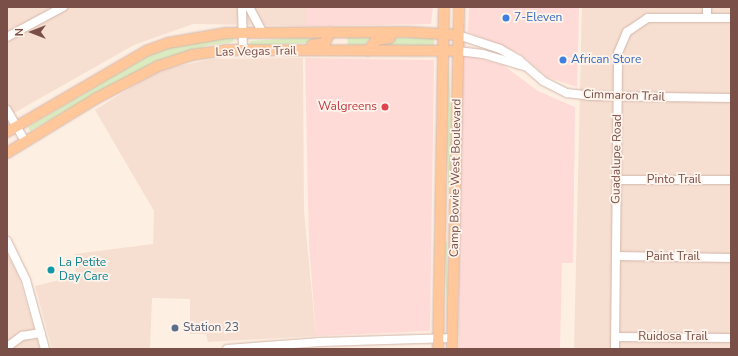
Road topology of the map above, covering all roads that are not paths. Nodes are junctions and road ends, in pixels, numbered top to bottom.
1 (63, 7) edge
2 (242, 7) edge
3 (249, 7) edge
4 (444, 7) edge
5 (459, 7) edge
6 (707, 7) edge
7 (707, 17) junction
8 (731, 18) edge
9 (330, 32) junction
10 (408, 32) junction
11 (243, 33) junction
12 (263, 33) junction
13 (444, 34) junction
14 (458, 35) junction
15 (7, 38) edge
16 (243, 50) junction
17 (289, 50) junction
18 (368, 51) junction
19 (443, 51) junction
20 (458, 51) junction
21 (524, 66) junction
22 (618, 97) junction
23 (731, 98) edge
24 (7, 110) edge
25 (12, 129) edge
26 (24, 140) junction
27 (7, 152) edge
28 (617, 180) junction
29 (731, 180) edge
30 (455, 228) junction
31 (440, 229) junction
32 (7, 241) edge
33 (9, 251) edge
34 (616, 256) junction
35 (731, 258) edge
36 (41, 332) junction
37 (615, 336) junction
38 (453, 338) junction
39 (731, 338) edge
40 (438, 344) edge
41 (7, 347) edge
42 (45, 349) edge
43 (227, 349) edge
44 (452, 349) edge
45 (615, 349) edge

1 - 15 street
2 - 11 street
3 - 12 street
4 - 13 main road, Camp Bowie West Boulevard
5 - 14 main road, Camp Bowie West Boulevard
6 - 7 street
7 - 8 street, Guadalupe Road
7 - 22 street, Guadalupe Road
9 - 10 main road, Las Vegas Trail
9 - 12 main road, Las Vegas Trail
9 - 17 main road
10 - 13 main road, Las Vegas Trail
10 - 18 main road
11 - 12 main road, Las Vegas Trail
11 - 16 street
11 - 25 main road, Las Vegas Trail
13 - 14 main road, Las Vegas Trail
13 - 19 main road, Camp Bowie West Boulevard
14 - 20 main road, Camp Bowie West Boulevard
14 - 21 street, Cimmaron Trail
16 - 17 main road, Las Vegas Trail
16 - 26 main road, Las Vegas Trail
17 - 18 main road, Las Vegas Trail
18 - 19 main road, Las Vegas Trail
19 - 20 main road, Las Vegas Trail
19 - 31 main road, Camp Bowie West Boulevard
20 - 21 street, Cimmaron Trail
20 - 30 main road, Camp Bowie West Boulevard
21 - 22 street, Cimmaron Trail
22 - 23 street, Cimmaron Trail
22 - 28 street, Guadalupe Road
24 - 25 street
25 - 26 street
26 - 27 main road, Las Vegas Trail
28 - 29 street, Pinto Trail
28 - 34 street, Guadalupe Road
30 - 31 main road
30 - 38 main road, Camp Bowie West Boulevard
31 - 40 main road, Camp Bowie West Boulevard
32 - 33 street
33 - 36 street
34 - 35 street, Paint Trail
34 - 37 street, Guadalupe Road
36 - 41 street
36 - 42 street
37 - 39 street, Ruidosa Trail
37 - 45 street, Guadalupe Road
38 - 40 street
38 - 44 main road, Camp Bowie West Boulevard
40 - 43 street

